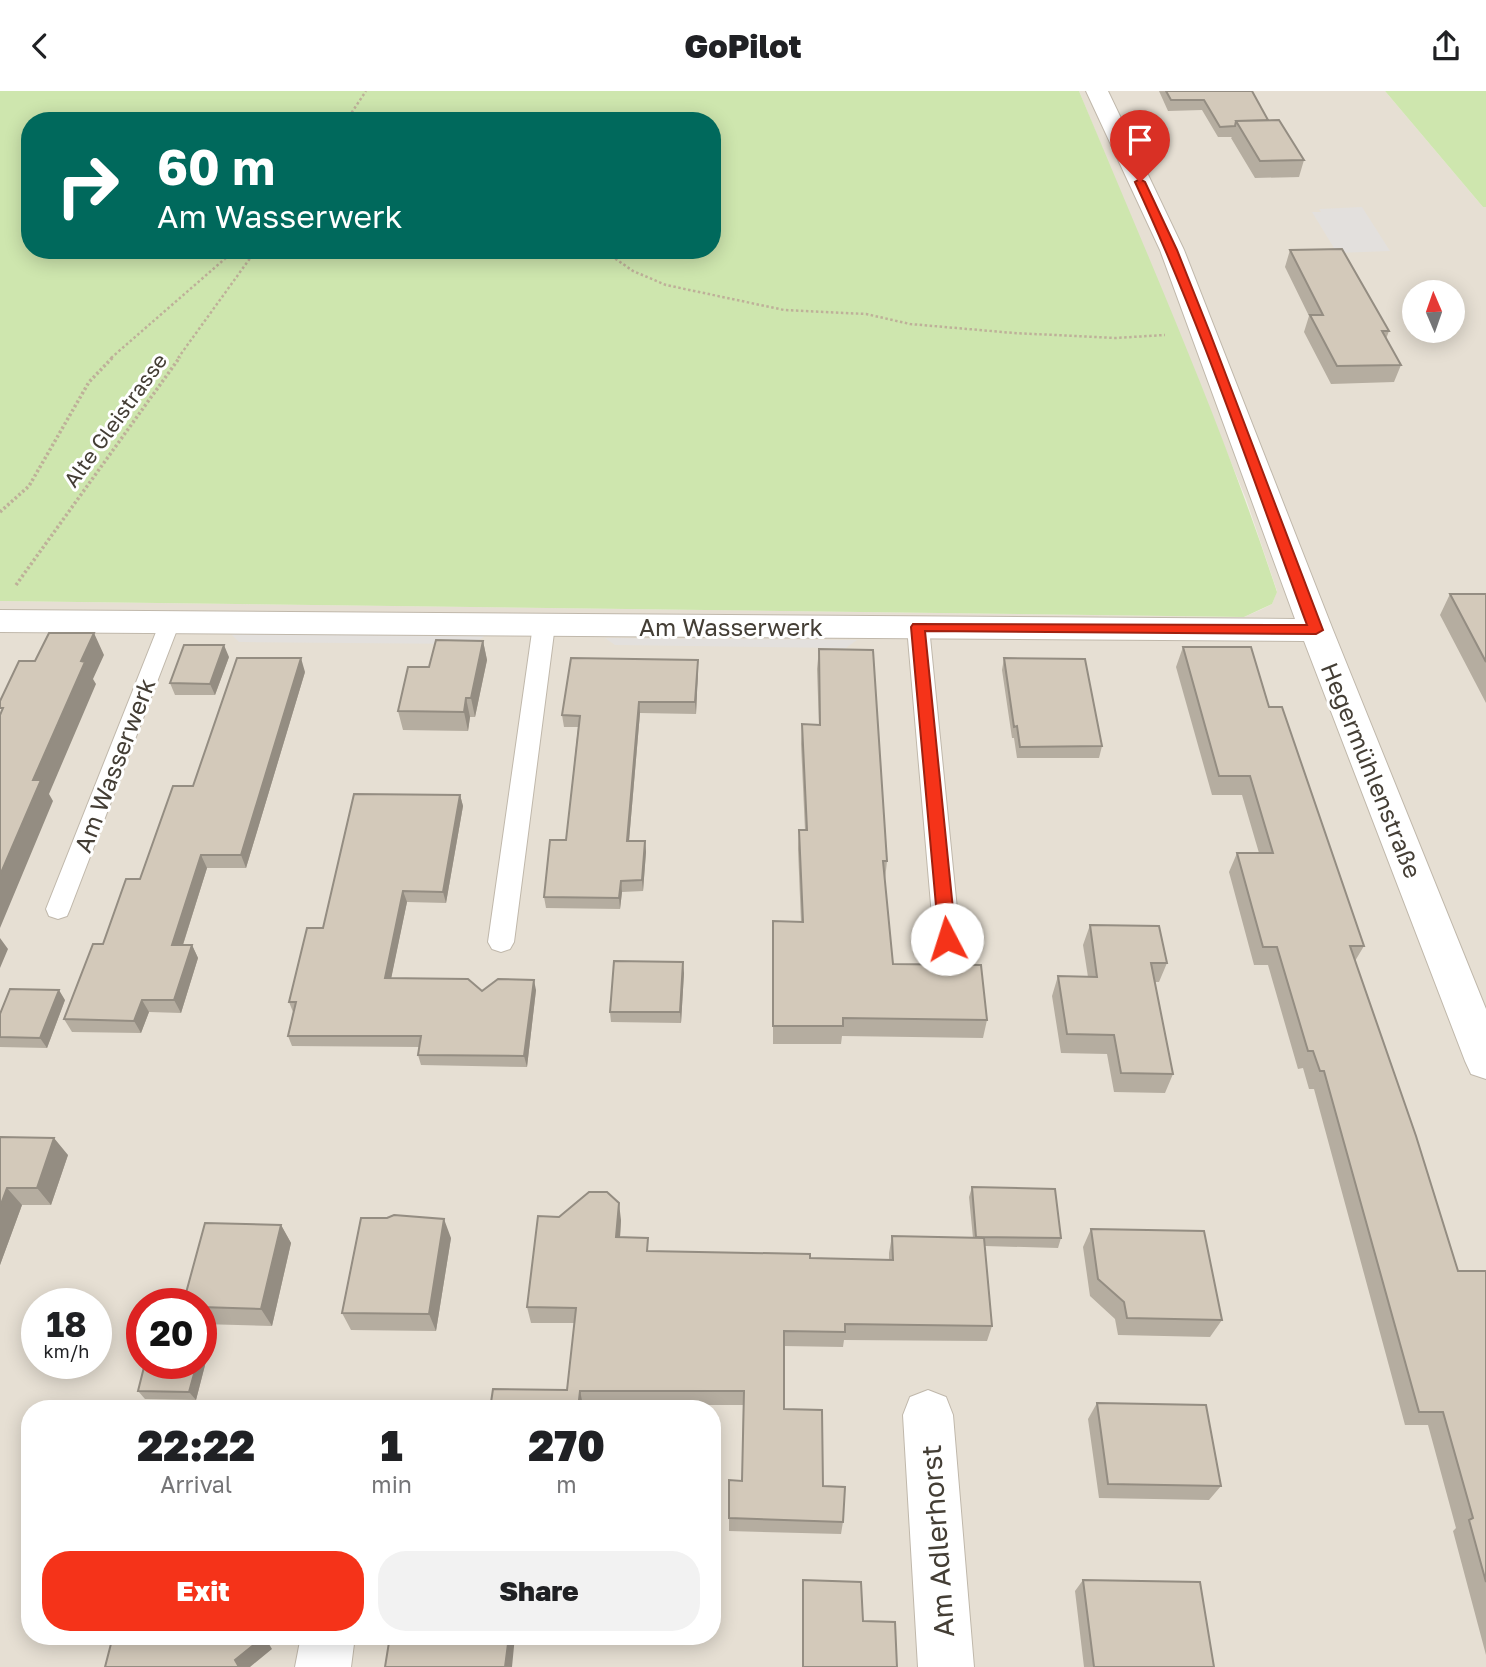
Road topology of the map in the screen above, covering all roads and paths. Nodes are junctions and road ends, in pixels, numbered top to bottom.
1 (366, 91) edge
2 (1097, 91) edge
3 (352, 112) edge
4 (225, 259) edge
5 (250, 259) edge
6 (616, 259) edge
7 (1205, 333) junction
8 (0, 512) edge
9 (4, 608) edge
10 (170, 622) junction
11 (544, 625) junction
12 (918, 627) junction
13 (1316, 630) junction
14 (58, 909) dead end
15 (947, 939) dead end
16 (501, 942) dead end
17 (1486, 1061) edge
18 (928, 1415) dead end
19 (327, 1645) edge
20 (323, 1667) edge
21 (946, 1667) edge

1 - 3 path
2 - 7 street, Hegermühlenstraße
4 - 8 path
5 - 9 path, Alte Gleistrasse
6 - 7 path
7 - 13 street, Hegermühlenstraße
9 - 10 street, Am Wasserwerk
10 - 11 street, Am Wasserwerk
10 - 14 lane, Am Wasserwerk
11 - 12 street, Am Wasserwerk
11 - 16 lane
12 - 13 street, Am Wasserwerk
12 - 15 lane
13 - 17 street, Hegermühlenstraße
18 - 21 street, Am Adlerhorst
19 - 20 street

